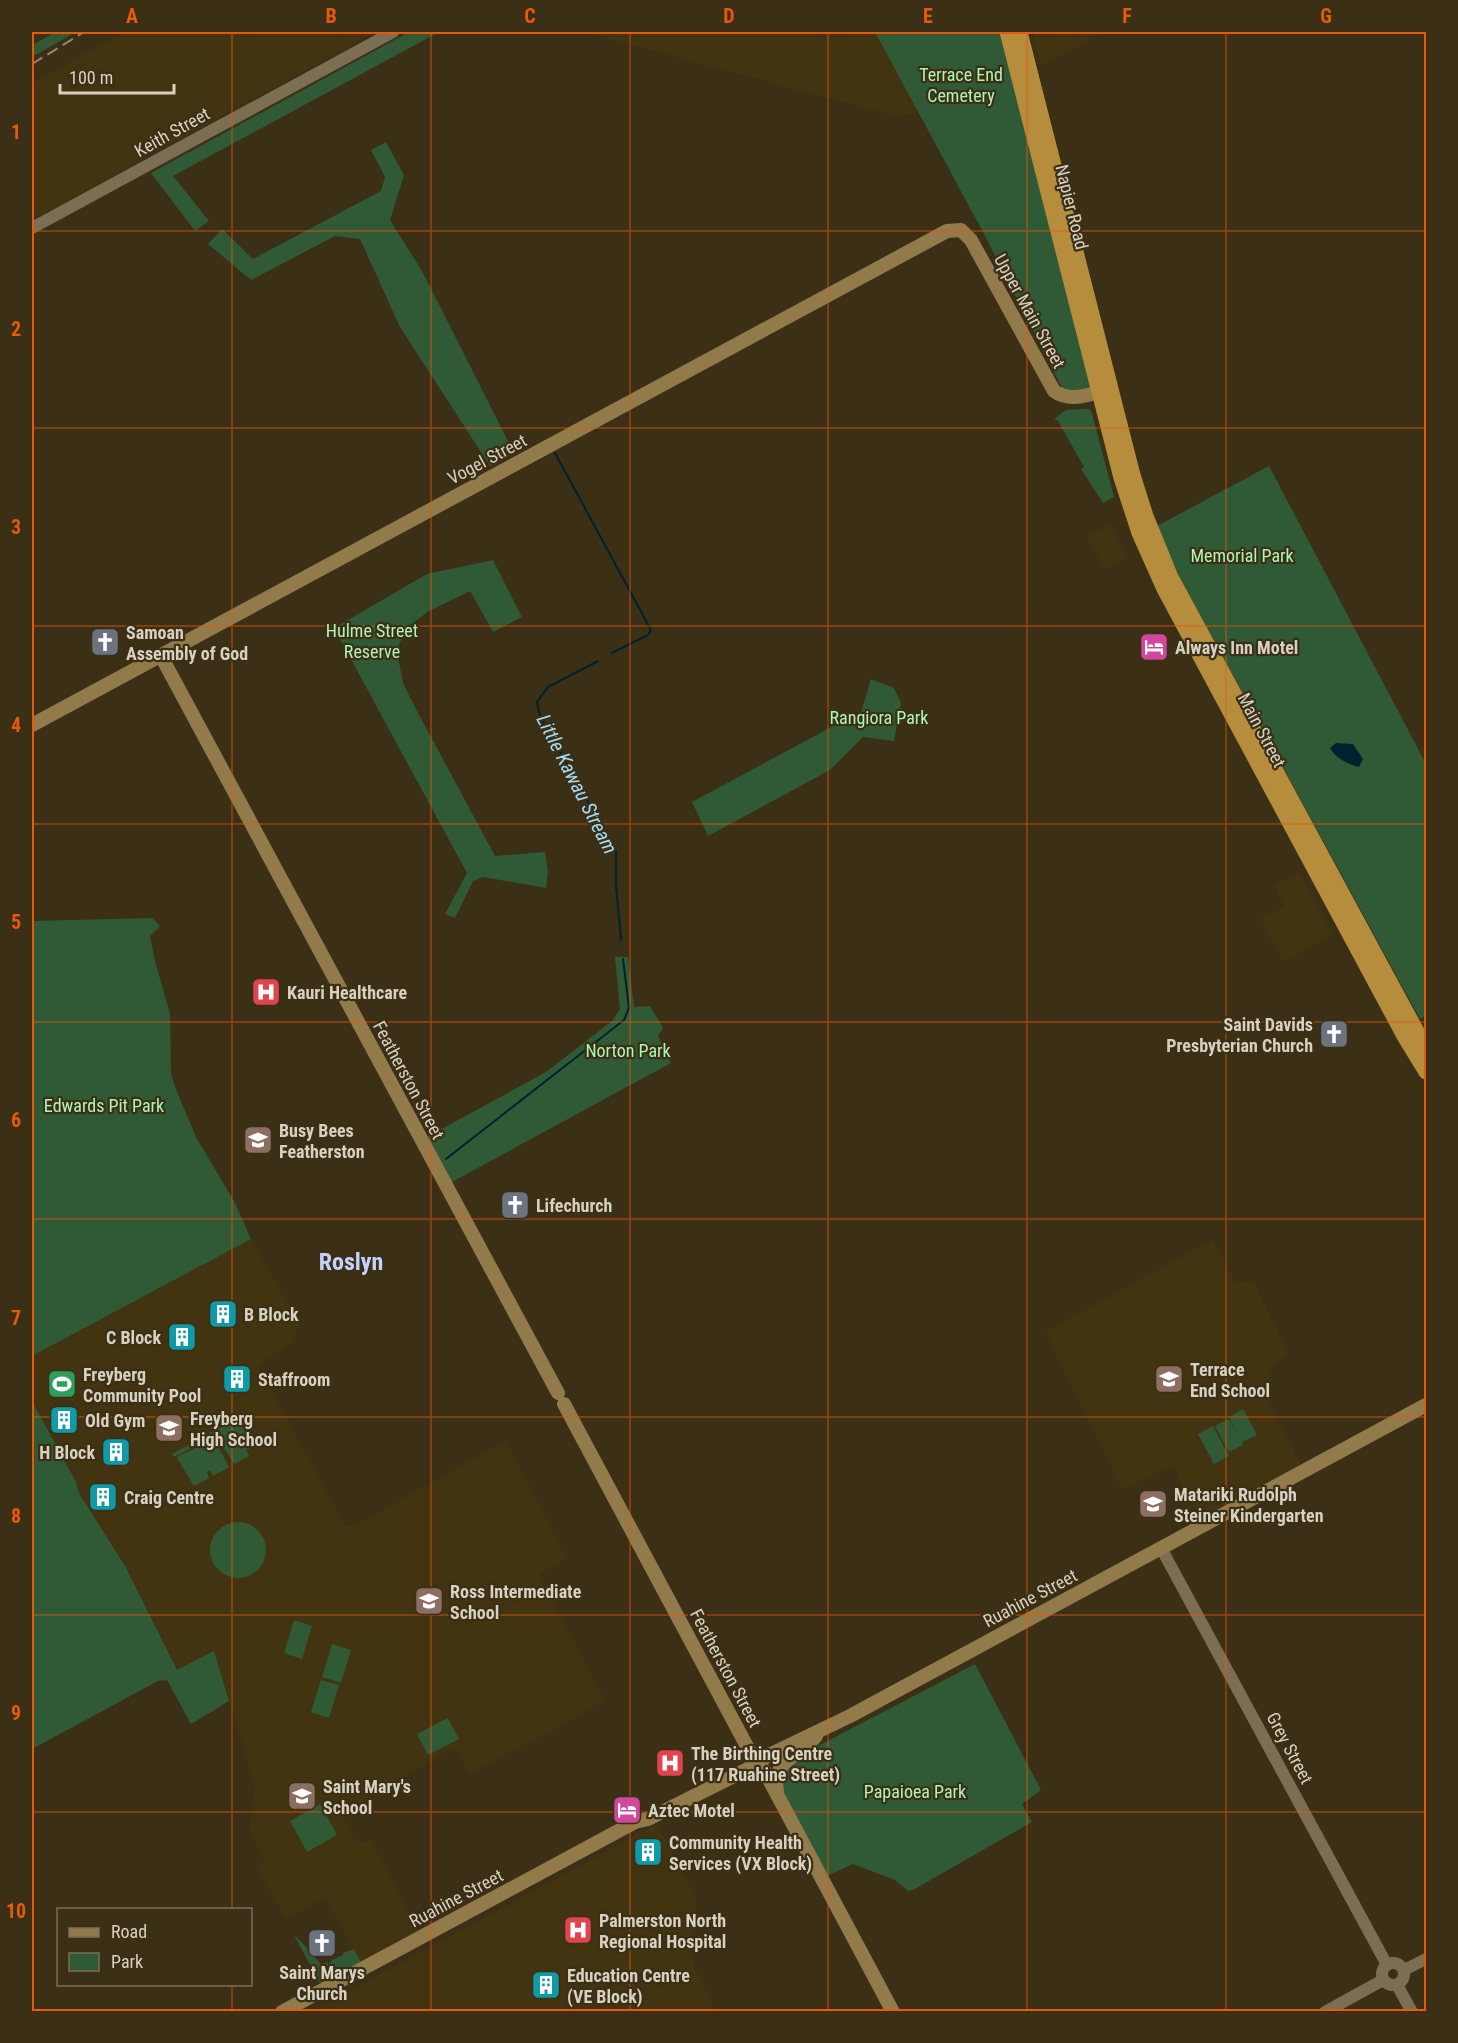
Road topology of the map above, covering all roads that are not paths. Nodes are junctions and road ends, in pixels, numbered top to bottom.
1 (393, 32) edge
2 (1007, 32) edge
3 (1020, 32) edge
4 (32, 228) edge
5 (961, 230) joint
6 (1105, 390) junction
7 (161, 656) junction
8 (32, 725) edge
9 (1426, 1048) edge
10 (1426, 1072) edge
11 (1426, 1405) edge
12 (1161, 1548) junction
13 (820, 1731) junction
14 (757, 1762) junction
15 (777, 1794) junction
16 (648, 1819) junction
17 (1426, 1959) edge
18 (1387, 1965) junction
19 (1404, 1970) junction
20 (1383, 1980) junction
21 (1397, 1985) junction
22 (282, 2012) edge
23 (297, 2012) edge
24 (892, 2012) edge
25 (1325, 2012) edge
26 (1412, 2012) edge

1 - 4 street, Keith Street
2 - 6 highway, Napier Road
3 - 6 highway, Napier Road
5 - 6 main road, Upper Main Street
5 - 7 main road, Vogel Street
6 - 9 highway, Main Street
6 - 10 highway, Main Street
7 - 8 main road, Vogel Street
7 - 14 main road, Featherston Street
11 - 12 main road, Ruahine Street
12 - 13 main road, Ruahine Street
12 - 18 street, Grey Street
13 - 14 main road, Ruahine Street
13 - 15 main road
14 - 15 main road, Featherston Street
14 - 16 main road, Ruahine Street
15 - 24 main road, Featherston Street
16 - 22 main road, Ruahine Street
16 - 23 main road, Ruahine Street
17 - 19 street
18 - 19 street
18 - 20 street
19 - 21 street
20 - 21 street
20 - 25 street
21 - 26 street

